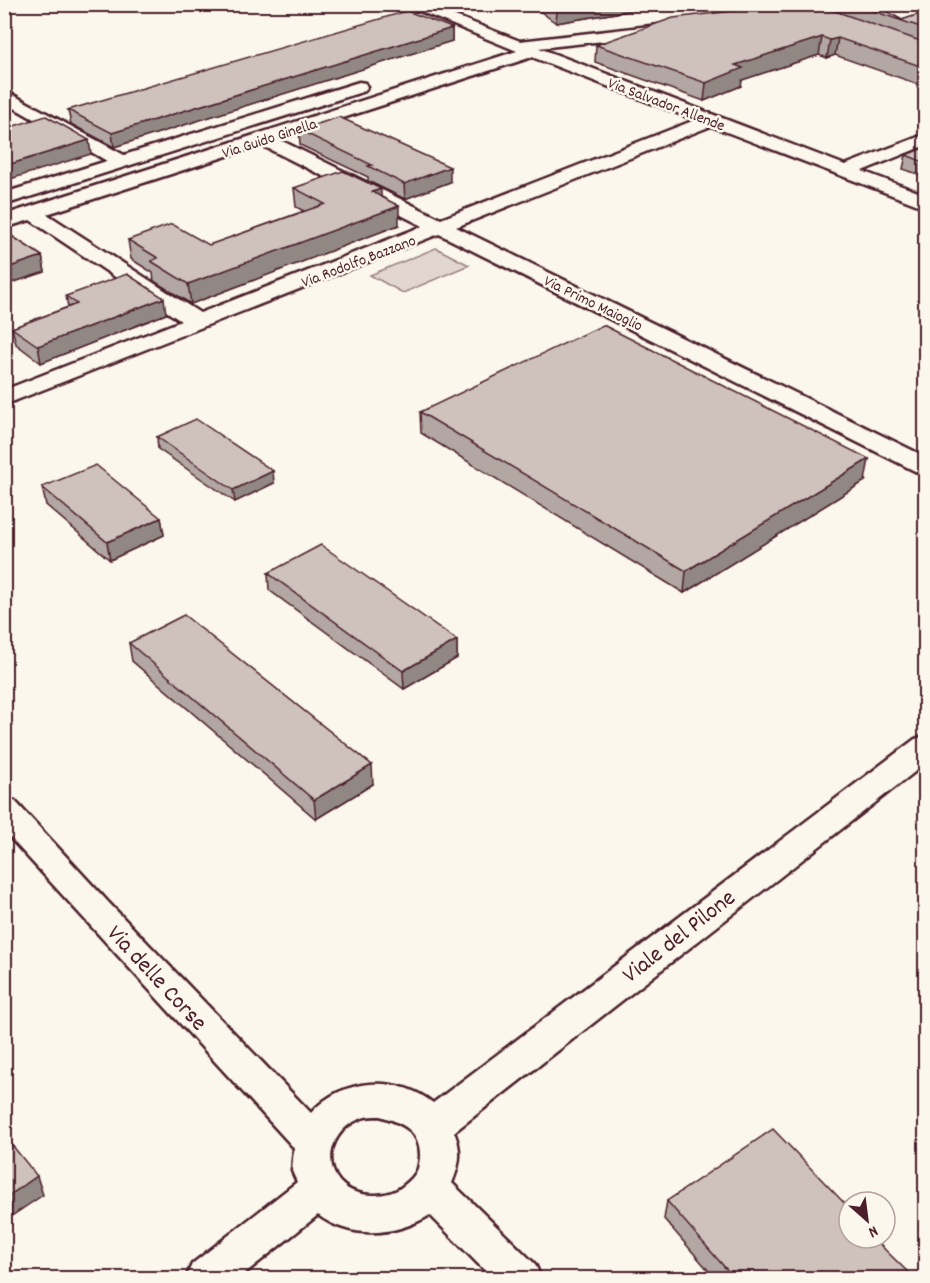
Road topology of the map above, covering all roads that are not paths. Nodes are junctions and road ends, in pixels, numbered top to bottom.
1 (409, 4) edge
2 (887, 4) edge
3 (781, 11) edge
4 (808, 14) junction
5 (838, 25) edge
6 (684, 28) edge
7 (520, 45) junction
8 (482, 48) dead end
9 (375, 82) dead end
10 (4, 95) edge
11 (13, 107) edge
12 (710, 120) junction
13 (262, 139) junction
14 (926, 139) edge
15 (122, 162) junction
16 (845, 171) junction
17 (4, 199) edge
18 (926, 202) edge
19 (32, 213) junction
20 (4, 222) edge
21 (442, 227) junction
22 (198, 322) junction
23 (4, 398) edge
24 (926, 467) edge
25 (926, 747) edge
26 (4, 808) edge
27 (432, 1126) junction
28 (313, 1142) junction
29 (430, 1188) junction
30 (319, 1189) junction
31 (207, 1278) edge
32 (520, 1278) edge

1 - 7 street, Via Salvador Allende
2 - 4 street
3 - 4 street
4 - 5 street
6 - 7 street
7 - 8 street
7 - 12 street, Via Salvador Allende
7 - 13 street, Via Guido Ginella
9 - 15 street, Via Guido Ginella
10 - 11 street
11 - 15 street
12 - 16 street, Via Salvador Allende
12 - 21 street, Via Rodolfo Bazzano
13 - 19 street, Via Guido Ginella
13 - 21 street, Via Primo Maioglio
14 - 16 street
15 - 17 street, Via Guido Ginella
16 - 18 street, Via Salvador Allende
19 - 20 street, Via Guido Ginella
19 - 22 street
21 - 22 street, Via Rodolfo Bazzano
21 - 24 street, Via Primo Maioglio
22 - 23 street, Via Rodolfo Bazzano
25 - 27 street, Viale del Pilone
26 - 28 street, Via delle Corse
27 - 28 street
27 - 29 street
28 - 30 street
29 - 30 street
29 - 32 street
30 - 31 street

